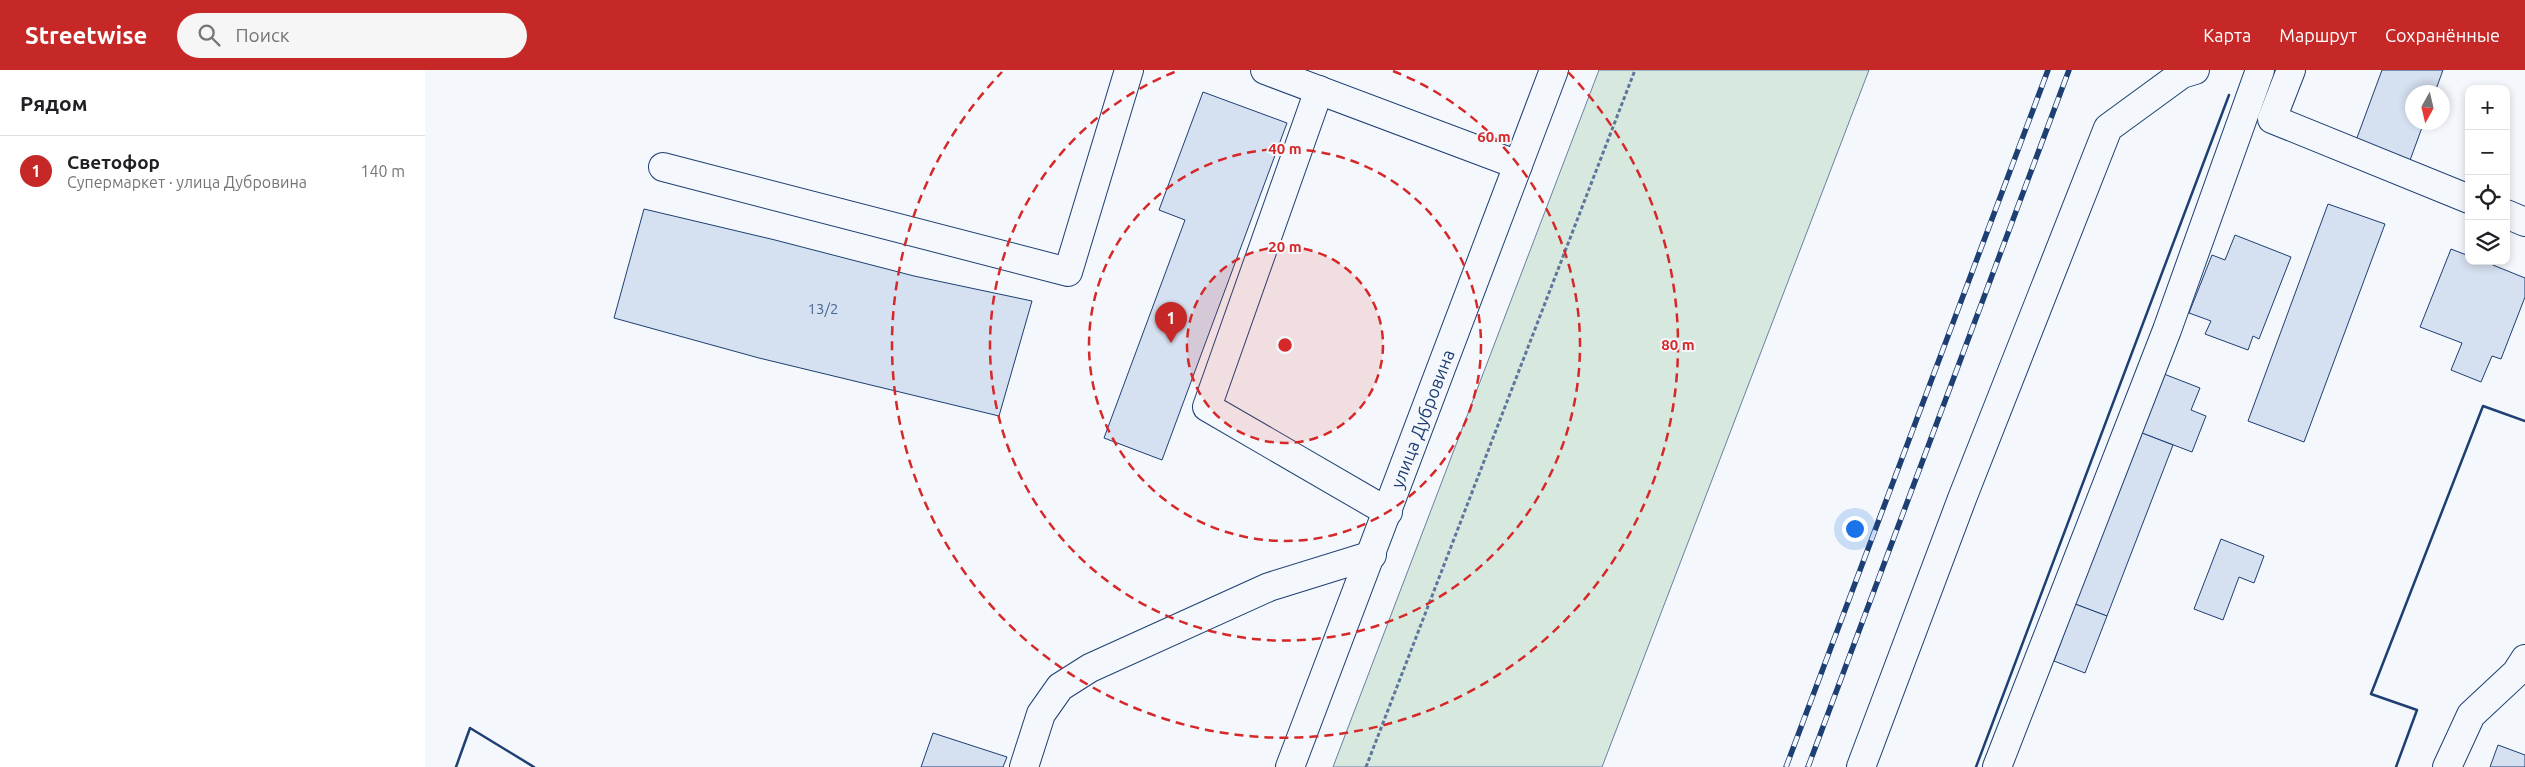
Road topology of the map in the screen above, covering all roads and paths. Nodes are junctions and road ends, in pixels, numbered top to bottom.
1 (1129, 70) edge
2 (1265, 70) edge
3 (1554, 70) edge
4 (1635, 70) edge
5 (2195, 70) edge
6 (2260, 70) edge
7 (2291, 70) edge
8 (1319, 90) junction
9 (1519, 165) junction
10 (663, 168) dead end
11 (2465, 197) edge
12 (2510, 216) edge
13 (2525, 222) edge
14 (1388, 512) junction
15 (1372, 555) junction
16 (2525, 659) edge
17 (1024, 767) edge
18 (1290, 767) edge
19 (1366, 767) edge
20 (1861, 767) edge
21 (1997, 767) edge
22 (2447, 767) edge

1 - 10 street
2 - 8 street
3 - 9 street, улица Дубровина
4 - 19 path
5 - 20 street
6 - 21 street
7 - 11 street
8 - 9 street
8 - 14 street
9 - 14 street, улица Дубровина
12 - 13 street
14 - 15 street, улица Дубровина
15 - 17 street
15 - 18 street, улица Дубровина
16 - 22 street

